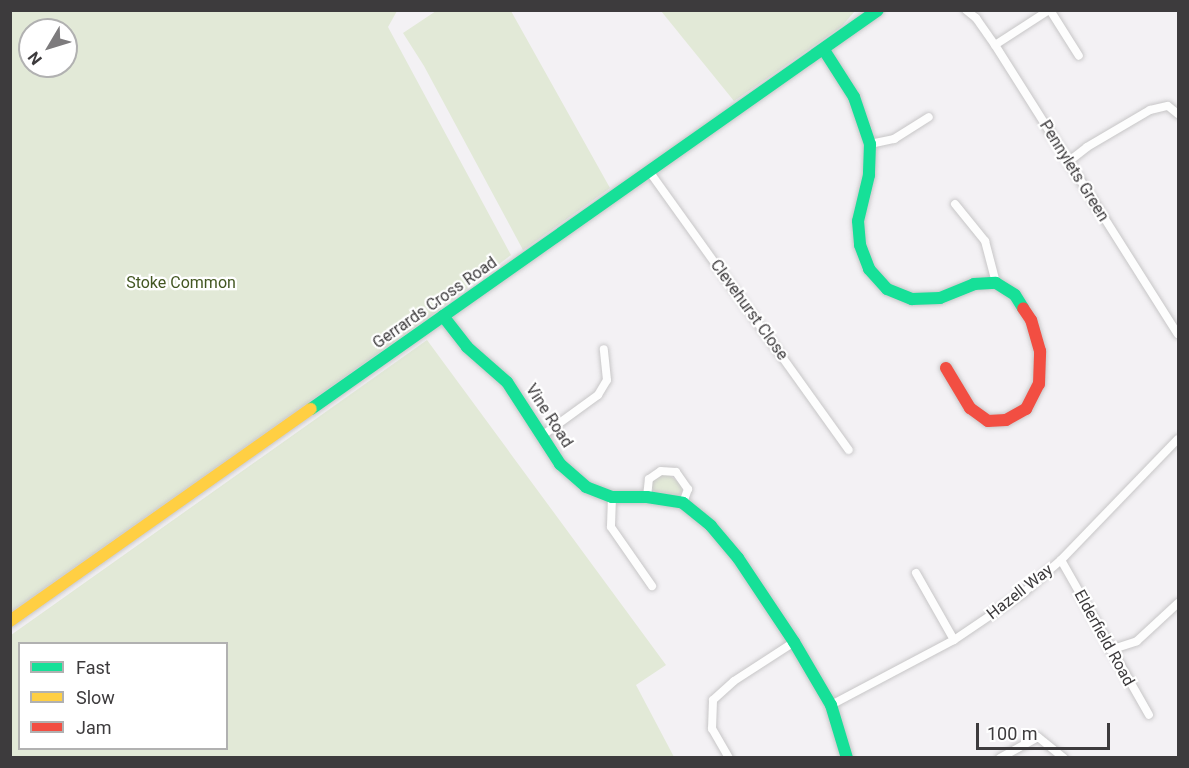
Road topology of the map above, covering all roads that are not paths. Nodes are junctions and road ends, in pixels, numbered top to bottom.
1 (878, 10) edge
2 (966, 10) edge
3 (1050, 10) edge
4 (995, 45) junction
5 (824, 50) junction
6 (1079, 56) dead end
7 (1179, 114) edge
8 (929, 117) dead end
9 (870, 144) junction
10 (1068, 162) junction
11 (649, 171) junction
12 (955, 204) dead end
13 (996, 283) junction
14 (444, 316) junction
15 (1179, 334) edge
16 (604, 348) dead end
17 (946, 369) dead end
18 (543, 435) junction
19 (1179, 439) edge
20 (849, 450) dead end
21 (612, 497) junction
22 (647, 497) junction
23 (683, 503) junction
24 (1061, 560) junction
25 (916, 573) dead end
26 (652, 586) dead end
27 (1179, 603) edge
28 (10, 621) edge
29 (954, 640) junction
30 (794, 642) junction
31 (1110, 650) junction
32 (831, 705) junction
33 (1149, 715) dead end
34 (729, 758) edge
35 (847, 758) edge
36 (1000, 758) edge
37 (1064, 758) edge

1 - 5 street, Gerrards Cross Road
2 - 4 street, Pennylets Green
3 - 4 street
3 - 6 street
4 - 10 street, Pennylets Green
5 - 9 street
5 - 11 street, Gerrards Cross Road
7 - 10 street
8 - 9 street
9 - 13 street
10 - 15 street, Pennylets Green
11 - 14 street, Gerrards Cross Road
11 - 20 street, Clevehurst Close
12 - 13 street
13 - 17 street
14 - 18 street, Vine Road
14 - 28 street, Gerrards Cross Road
16 - 18 street
18 - 21 street, Vine Road
19 - 24 street, Hazell Way
21 - 22 street, Vine Road
21 - 26 street
22 - 23 street, Vine Road
22 - 23 street
23 - 30 street, Vine Road
24 - 29 street, Hazell Way
24 - 31 street, Elderfield Road
25 - 29 street
27 - 31 street
29 - 32 street, Hazell Way
30 - 32 street, Vine Road
30 - 34 street
31 - 33 street, Elderfield Road
32 - 35 street, Vine Road
36 - 37 street

